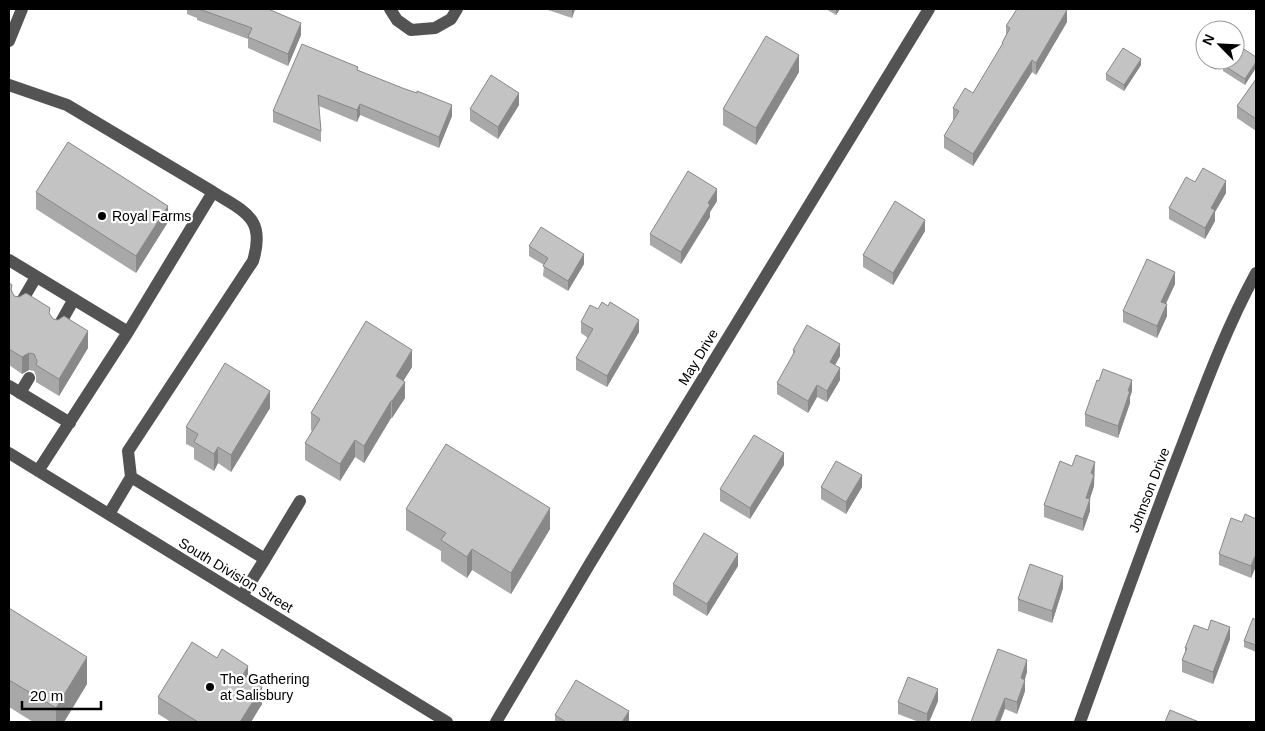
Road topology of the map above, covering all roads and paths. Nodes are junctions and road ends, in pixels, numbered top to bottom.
1 (22, 9) edge
2 (390, 9) edge
3 (456, 9) edge
4 (929, 9) edge
5 (9, 41) edge
6 (9, 85) edge
7 (213, 192) junction
8 (9, 260) edge
9 (1256, 273) edge
10 (36, 276) junction
11 (74, 300) junction
12 (19, 306) edge
13 (57, 329) edge
14 (128, 332) junction
15 (29, 378) dead end
16 (9, 386) edge
17 (20, 393) junction
18 (70, 423) junction
19 (9, 453) edge
20 (38, 471) junction
21 (131, 477) junction
22 (300, 501) dead end
23 (109, 514) junction
24 (265, 558) junction
25 (242, 596) junction
26 (448, 722) edge
27 (496, 722) edge
28 (1080, 722) edge

1 - 5 street
2 - 3 street
4 - 27 street, May Drive
6 - 7 street
7 - 14 street
7 - 21 street
8 - 10 street
9 - 28 street, Johnson Drive
10 - 11 street
10 - 12 street
11 - 13 street
11 - 14 street
14 - 18 street
15 - 17 street
16 - 17 street
17 - 18 street
18 - 20 street
19 - 20 street, South Division Street
20 - 23 street, South Division Street
21 - 23 street
21 - 24 street
22 - 24 street
23 - 25 street, South Division Street
24 - 25 street
25 - 26 street, South Division Street

